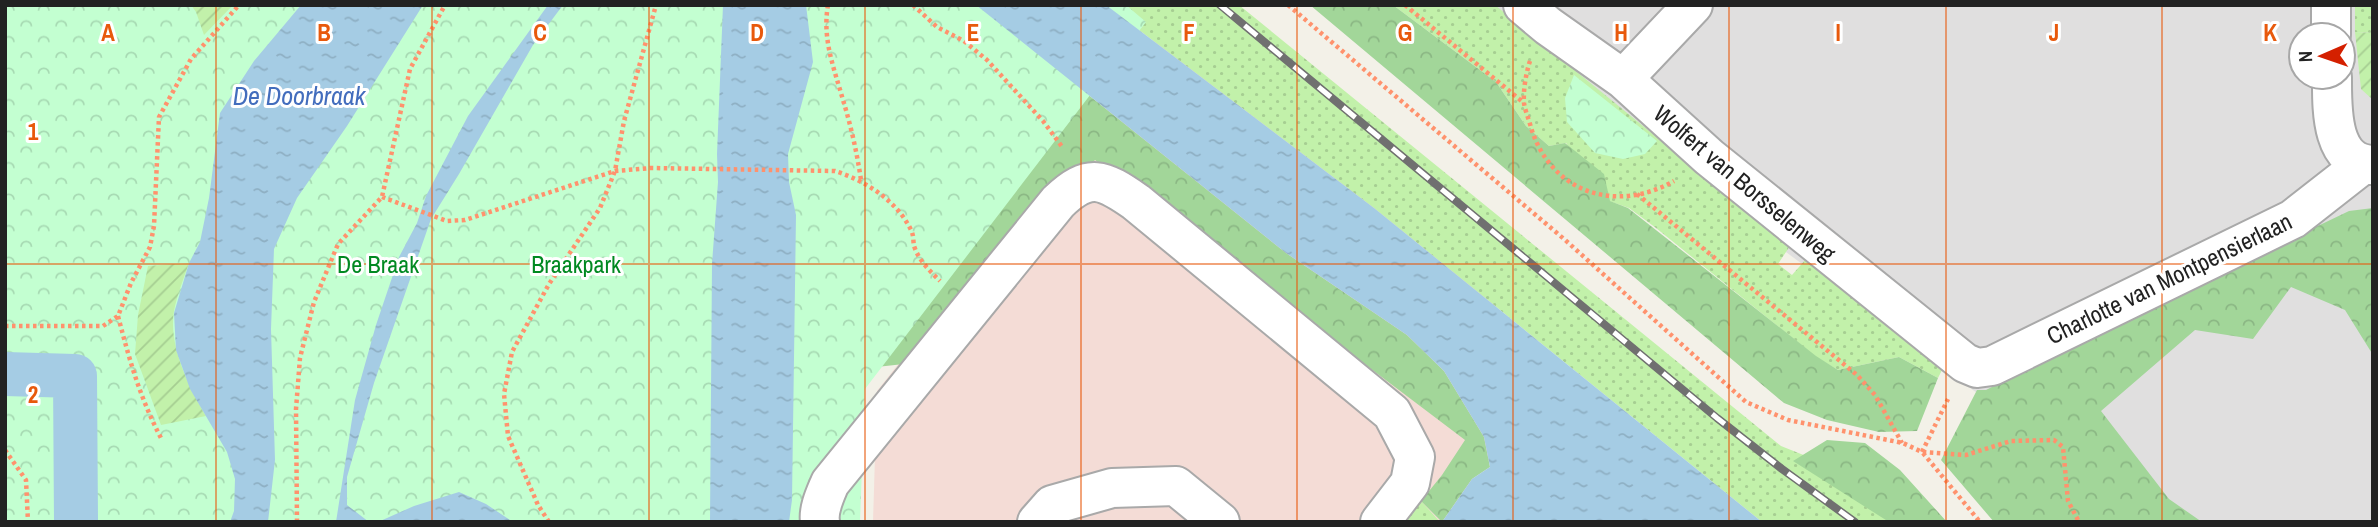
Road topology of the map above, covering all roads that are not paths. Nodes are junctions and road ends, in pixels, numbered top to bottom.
1 (1523, 5) edge
2 (1693, 5) edge
3 (1623, 79) junction
4 (2332, 91) edge
5 (2367, 165) edge
6 (1965, 363) joint
7 (820, 522) edge
8 (1037, 522) edge
9 (1220, 522) edge
10 (1380, 522) edge

1 - 3 street, Wolfert van Borsselenweg
2 - 3 street
3 - 6 street, Wolfert van Borsselenweg
4 - 5 street, Charlotte van Montpensierlaan
5 - 6 street, Charlotte van Montpensierlaan
7 - 10 street
8 - 9 street

